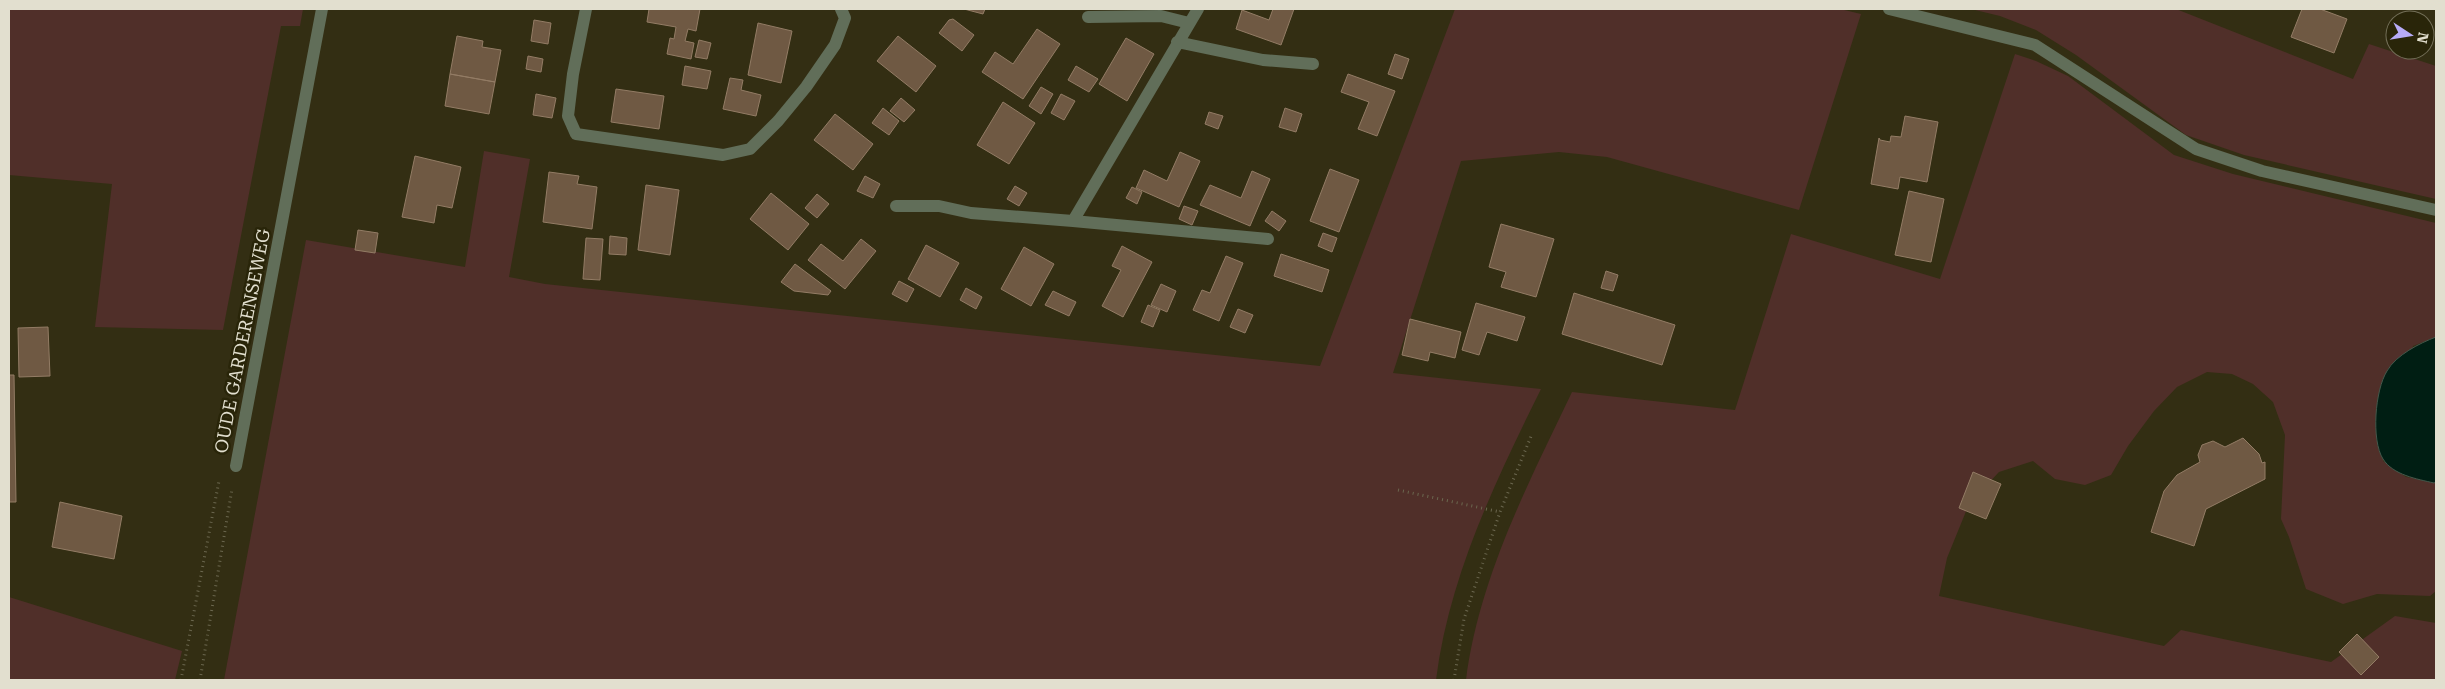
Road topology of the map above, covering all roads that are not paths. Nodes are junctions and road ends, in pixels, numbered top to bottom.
1 (322, 9) edge
2 (586, 9) edge
3 (841, 9) edge
4 (1198, 9) edge
5 (1889, 9) edge
6 (1088, 17) dead end
7 (1189, 23) junction
8 (1177, 42) junction
9 (1312, 64) dead end
10 (896, 206) dead end
11 (2436, 210) edge
12 (1073, 221) junction
13 (1268, 239) dead end
14 (236, 466) road end

1 - 14 street, OUDE GARDERENSEWEG
2 - 3 street
4 - 7 street
5 - 11 street
6 - 7 street
7 - 8 street
8 - 9 street
8 - 12 street
10 - 12 street
12 - 13 street

